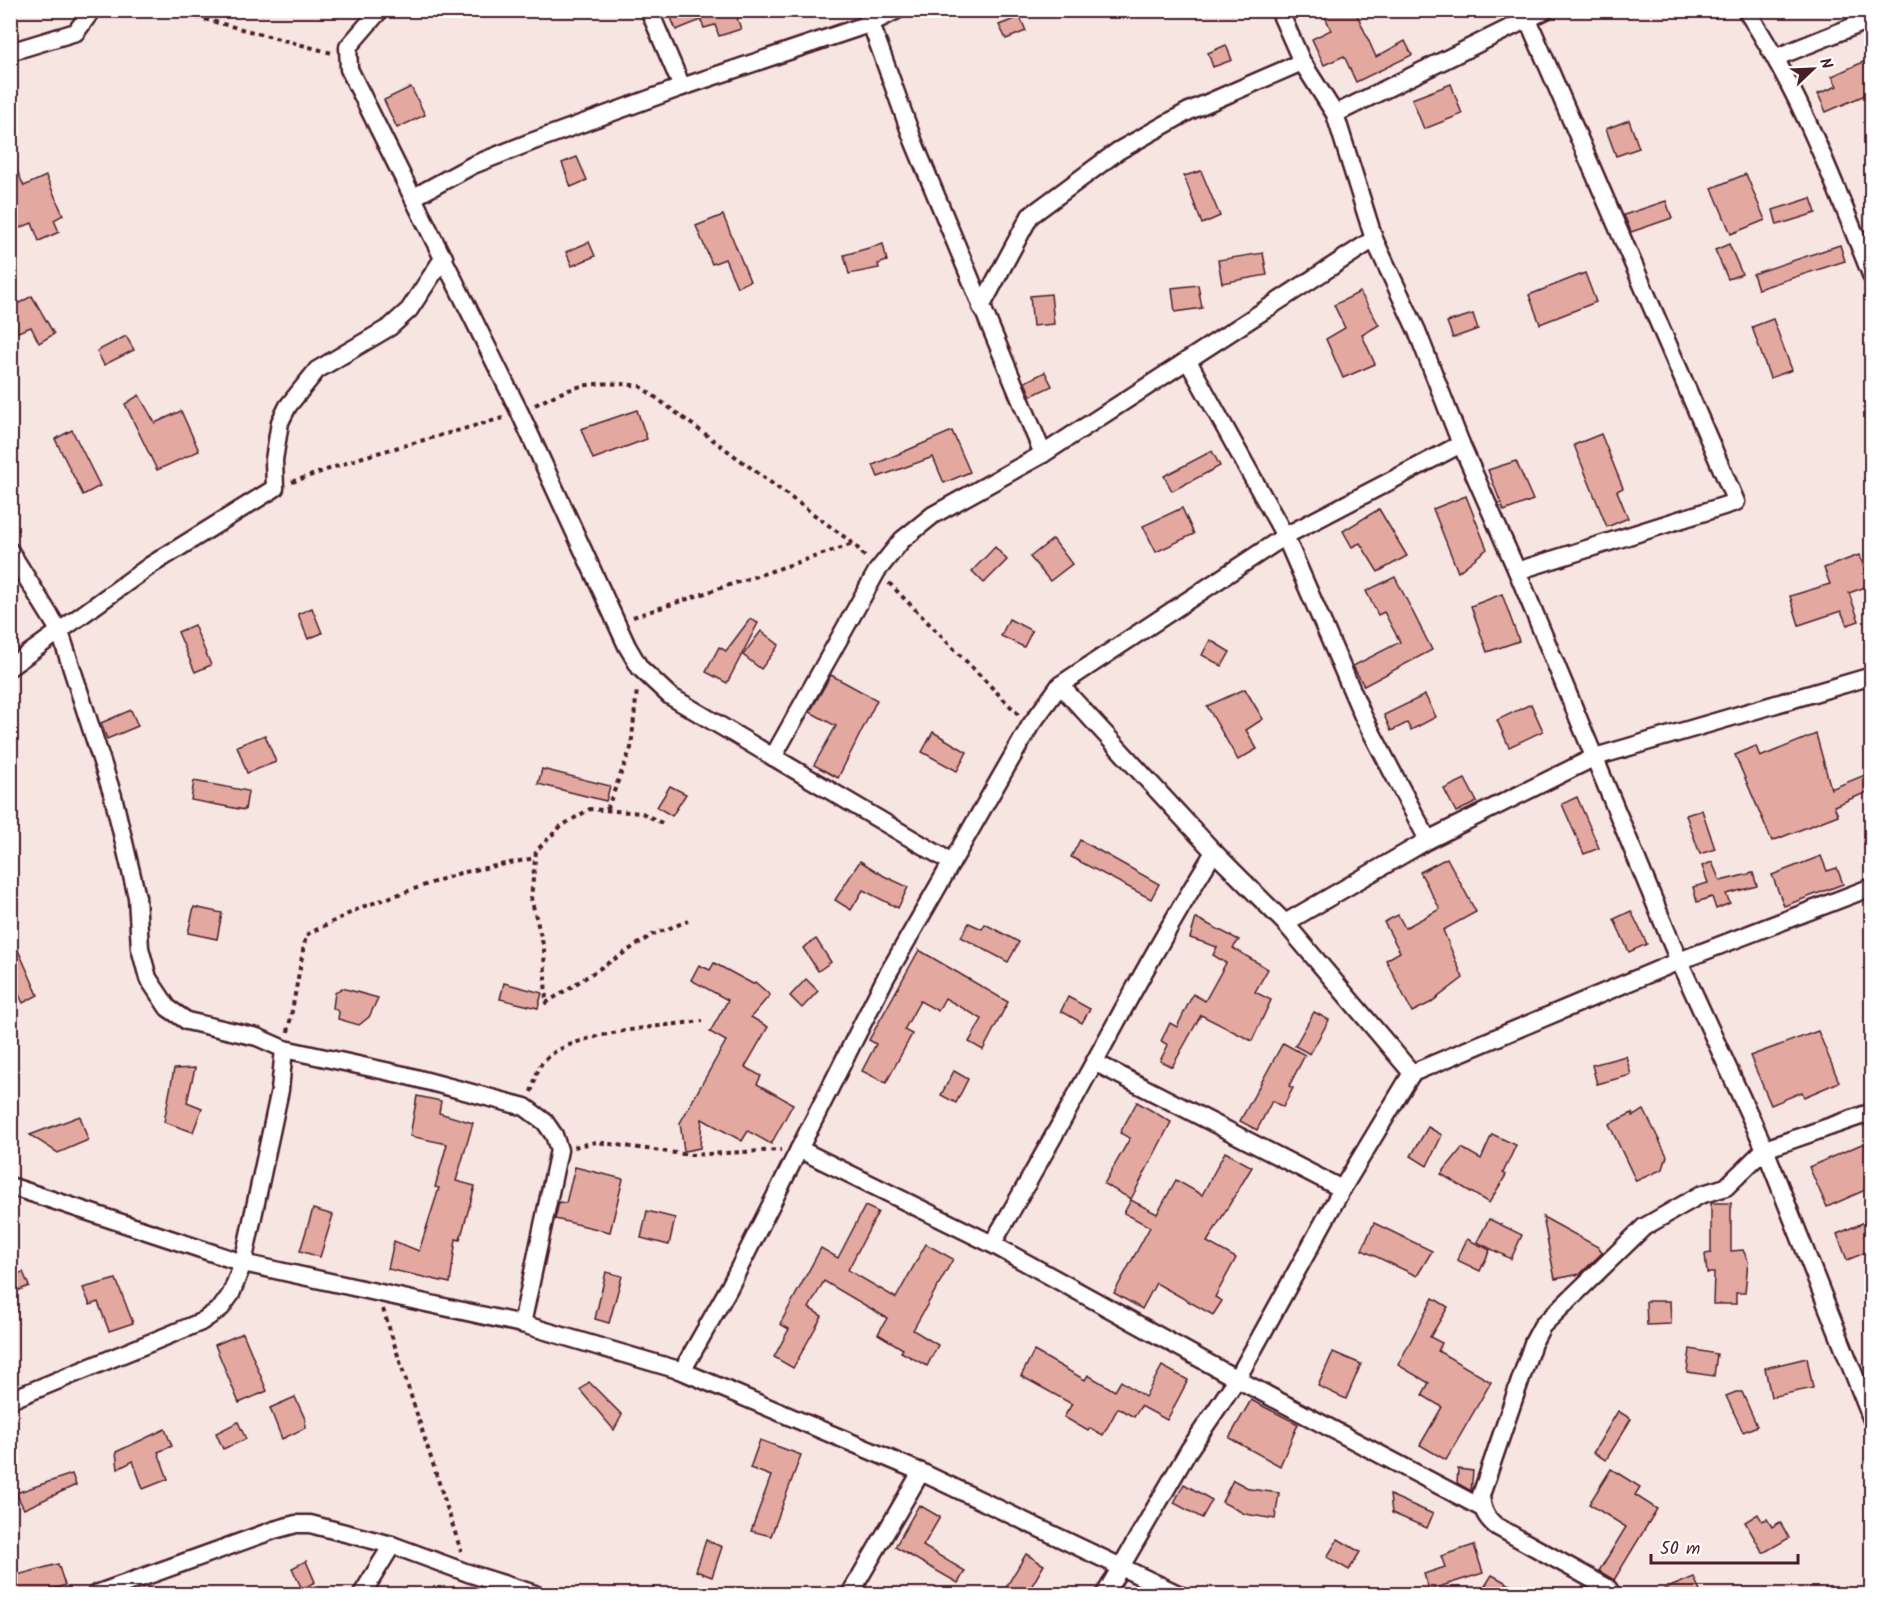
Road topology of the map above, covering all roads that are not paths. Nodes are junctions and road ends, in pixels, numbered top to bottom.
1 (92, 10) edge
2 (380, 10) edge
3 (649, 10) edge
4 (897, 10) edge
5 (1279, 10) edge
6 (1546, 10) edge
7 (1746, 10) edge
8 (867, 17) edge
9 (1872, 19) edge
10 (1528, 20) junction
11 (10, 52) edge
12 (1777, 57) junction
13 (1302, 62) junction
14 (682, 87) junction
15 (1335, 114) junction
16 (414, 197) junction
17 (1374, 239) junction
18 (444, 257) junction
19 (1872, 277) edge
20 (981, 307) junction
21 (1188, 361) junction
22 (1461, 444) junction
23 (1043, 454) junction
24 (1285, 536) junction
25 (10, 551) edge
26 (1517, 572) junction
27 (60, 632) junction
28 (10, 667) edge
29 (1872, 676) edge
30 (1060, 685) junction
31 (773, 757) junction
32 (1595, 757) junction
33 (1428, 840) junction
34 (1214, 852) junction
35 (951, 861) junction
36 (1872, 887) edge
37 (1286, 922) junction
38 (1679, 961) junction
39 (284, 1049) junction
40 (1096, 1062) junction
41 (1412, 1073) junction
42 (1872, 1112) edge
43 (799, 1149) junction
44 (1766, 1149) junction
45 (10, 1186) edge
46 (1342, 1189) junction
47 (992, 1244) junction
48 (243, 1263) junction
49 (522, 1324) junction
50 (682, 1371) junction
51 (1237, 1379) junction
52 (10, 1400) edge
53 (1872, 1420) edge
54 (921, 1472) junction
55 (1482, 1508) junction
56 (392, 1545) junction
57 (1120, 1568) junction
58 (96, 1594) edge
59 (362, 1594) edge
60 (535, 1594) edge
61 (850, 1594) edge
62 (1105, 1594) edge
63 (1178, 1594) edge
64 (1612, 1594) edge

1 - 11 street
2 - 16 street
3 - 14 street
4 - 8 street
5 - 13 street
6 - 10 street
7 - 12 street
8 - 14 street
8 - 20 street
9 - 12 street
10 - 15 street
10 - 26 street
12 - 19 street
13 - 15 street
13 - 20 street
14 - 16 street
15 - 17 street
16 - 18 street
17 - 21 street
17 - 22 street
18 - 27 street
18 - 31 street
20 - 23 street
21 - 23 street
21 - 24 street
22 - 24 street
22 - 26 street
23 - 31 street
24 - 30 street
24 - 33 street
25 - 27 street
26 - 32 street
27 - 28 street
27 - 39 street
29 - 32 street
30 - 34 street
30 - 35 street
31 - 35 street
32 - 33 street
32 - 38 street
33 - 37 street
34 - 37 street
34 - 40 street
35 - 43 street
36 - 38 street
37 - 41 street
38 - 41 street
38 - 44 street
39 - 48 street
39 - 49 street
40 - 46 street
40 - 47 street
41 - 46 street
42 - 44 street
43 - 47 street
43 - 50 street
44 - 53 street
44 - 55 street
45 - 48 street
46 - 51 street
47 - 51 street
48 - 49 street
48 - 52 street
49 - 50 street
50 - 54 street
51 - 55 street
51 - 57 street
54 - 57 street
54 - 61 street
55 - 64 street
56 - 58 street
56 - 59 street
56 - 60 street
57 - 62 street
57 - 63 street

